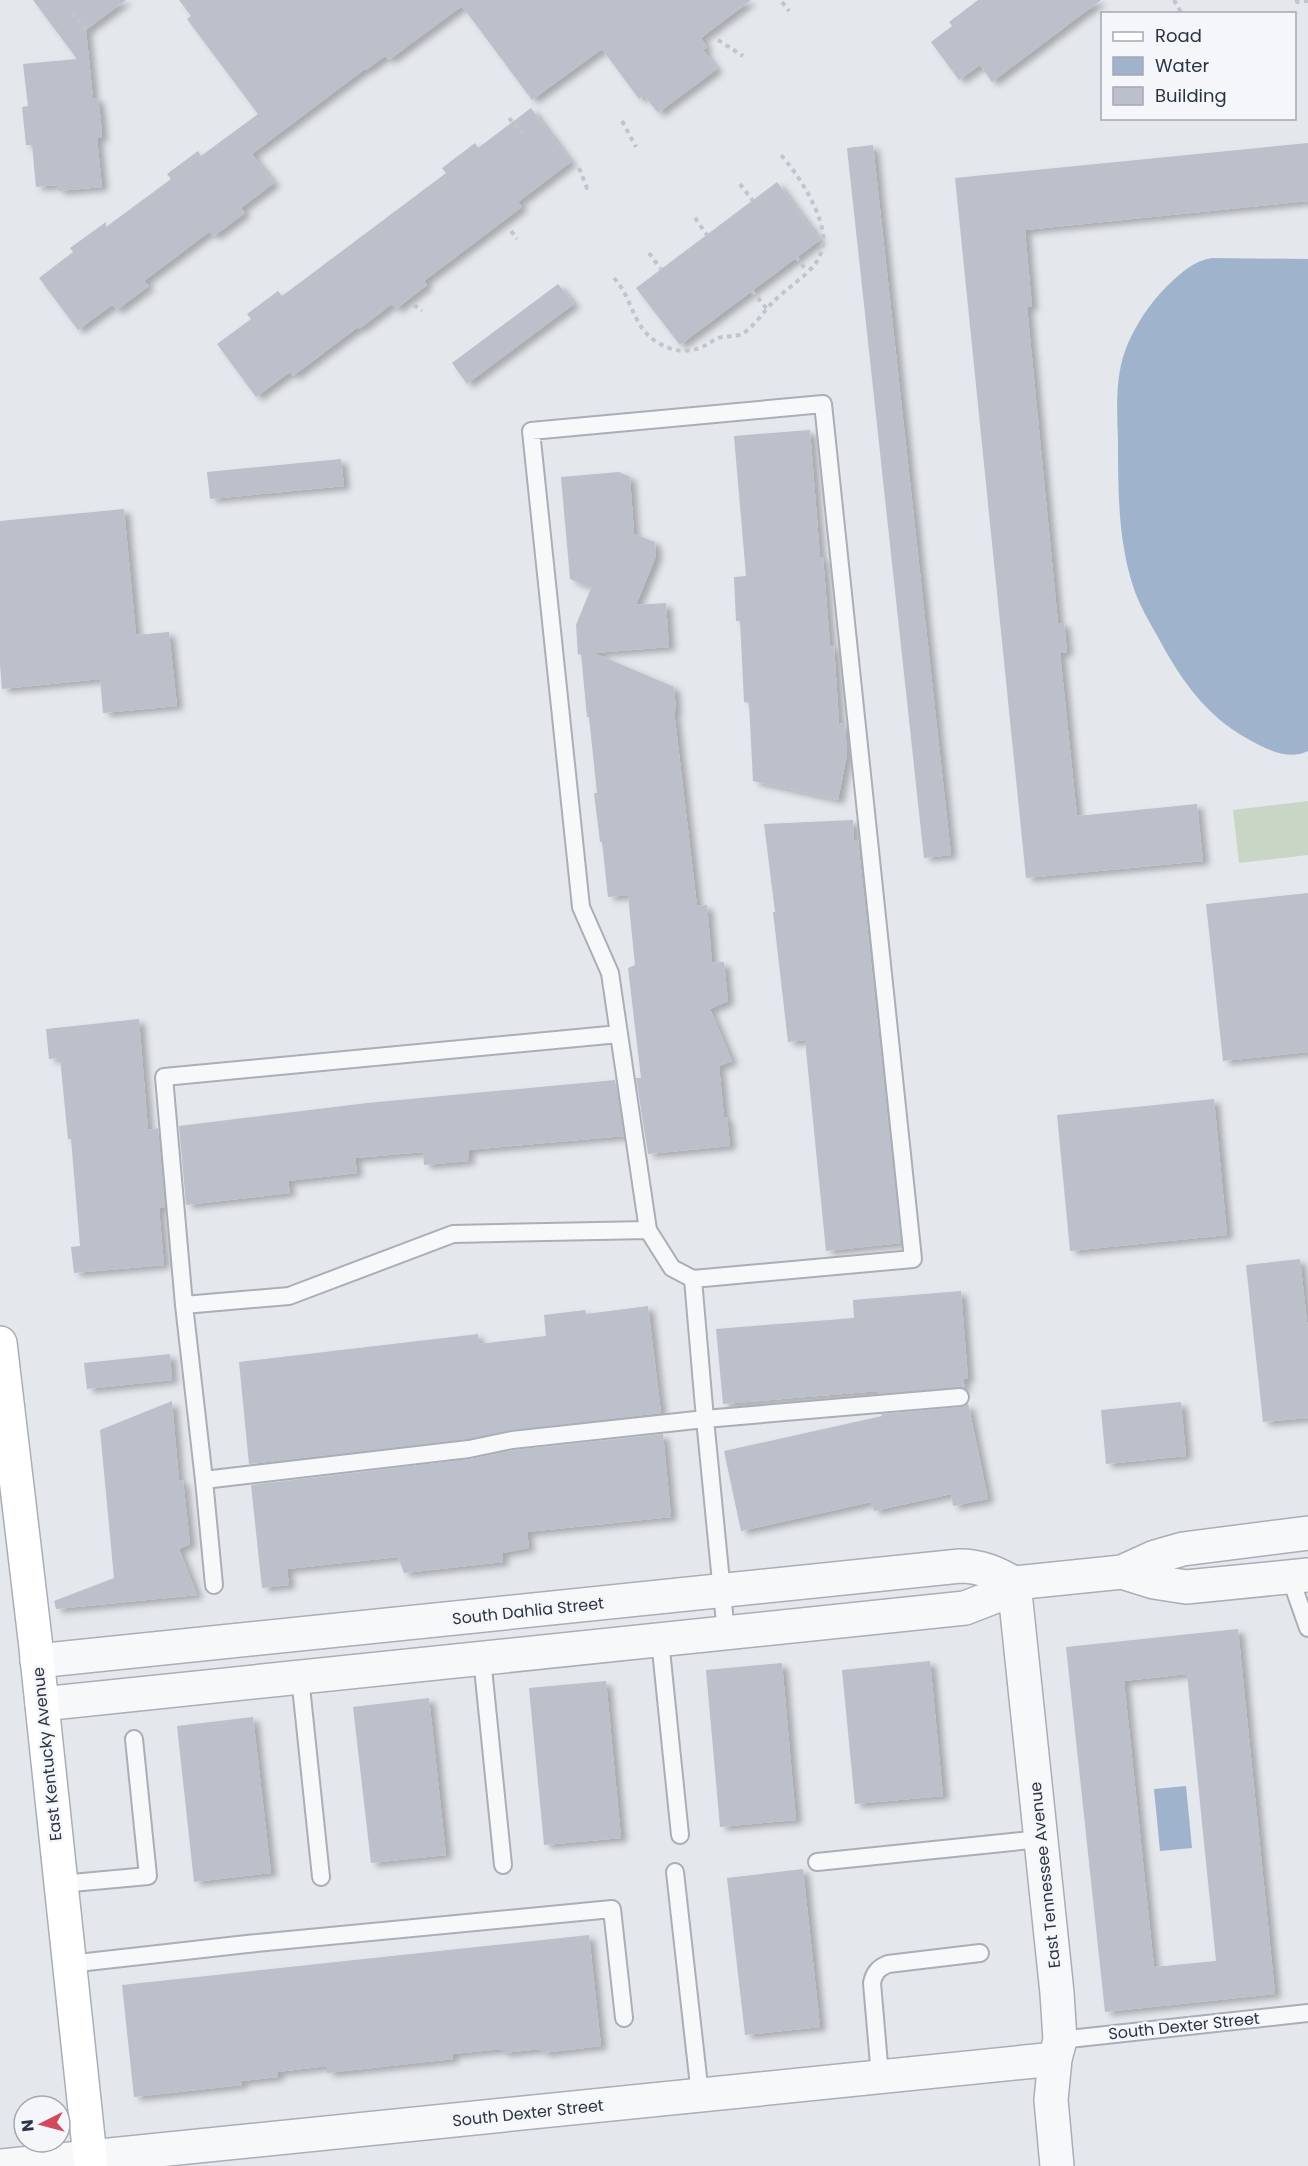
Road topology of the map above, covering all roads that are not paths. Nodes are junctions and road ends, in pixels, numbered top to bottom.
1 (619, 1034) junction
2 (648, 1230) junction
3 (693, 1279) junction
4 (184, 1305) junction
5 (0, 1343) edge
6 (960, 1397) dead end
7 (705, 1419) junction
8 (204, 1480) junction
9 (1308, 1533) edge
10 (1122, 1572) junction
11 (1299, 1576) edge
12 (1014, 1583) junction
13 (214, 1585) dead end
14 (723, 1590) junction
15 (1308, 1628) edge
16 (726, 1633) junction
17 (660, 1640) junction
18 (482, 1658) junction
19 (38, 1661) junction
20 (300, 1677) junction
21 (42, 1704) junction
22 (134, 1739) dead end
23 (680, 1835) dead end
24 (1041, 1839) junction
25 (817, 1862) dead end
26 (502, 1865) dead end
27 (675, 1872) dead end
28 (321, 1877) dead end
29 (61, 1884) junction
30 (980, 1953) dead end
31 (69, 1964) junction
32 (1308, 2013) edge
33 (624, 2018) dead end
34 (1058, 2049) junction
35 (880, 2076) junction
36 (700, 2095) junction
37 (91, 2161) edge
38 (1, 2166) edge
39 (1057, 2166) edge

1 - 2 lane
1 - 3 lane
1 - 4 lane
2 - 3 lane
2 - 4 lane
3 - 7 lane
4 - 8 lane
5 - 19 street, East Kentucky Avenue
6 - 7 lane
7 - 8 lane
7 - 14 lane
8 - 13 lane
9 - 10 street
10 - 11 street
10 - 12 street
11 - 15 lane
12 - 14 street, South Dahlia Street
12 - 16 street
12 - 24 street, East Tennessee Avenue
14 - 16 lane
14 - 19 street, South Dahlia Street
16 - 17 street
17 - 18 street
17 - 23 lane
18 - 20 street
18 - 26 lane
19 - 21 street, East Kentucky Avenue
20 - 21 street
20 - 28 lane
21 - 29 street, East Kentucky Avenue
22 - 29 lane
24 - 25 lane
24 - 34 street, East Tennessee Avenue
27 - 36 lane
29 - 31 street, East Kentucky Avenue
30 - 35 lane
31 - 33 lane
31 - 37 street, East Kentucky Avenue
32 - 34 lane, South Dexter Street
34 - 35 street, South Dexter Street
34 - 39 street, East Tennessee Avenue
35 - 36 street, South Dexter Street
36 - 37 street, South Dexter Street
37 - 38 street, South Dexter Street

